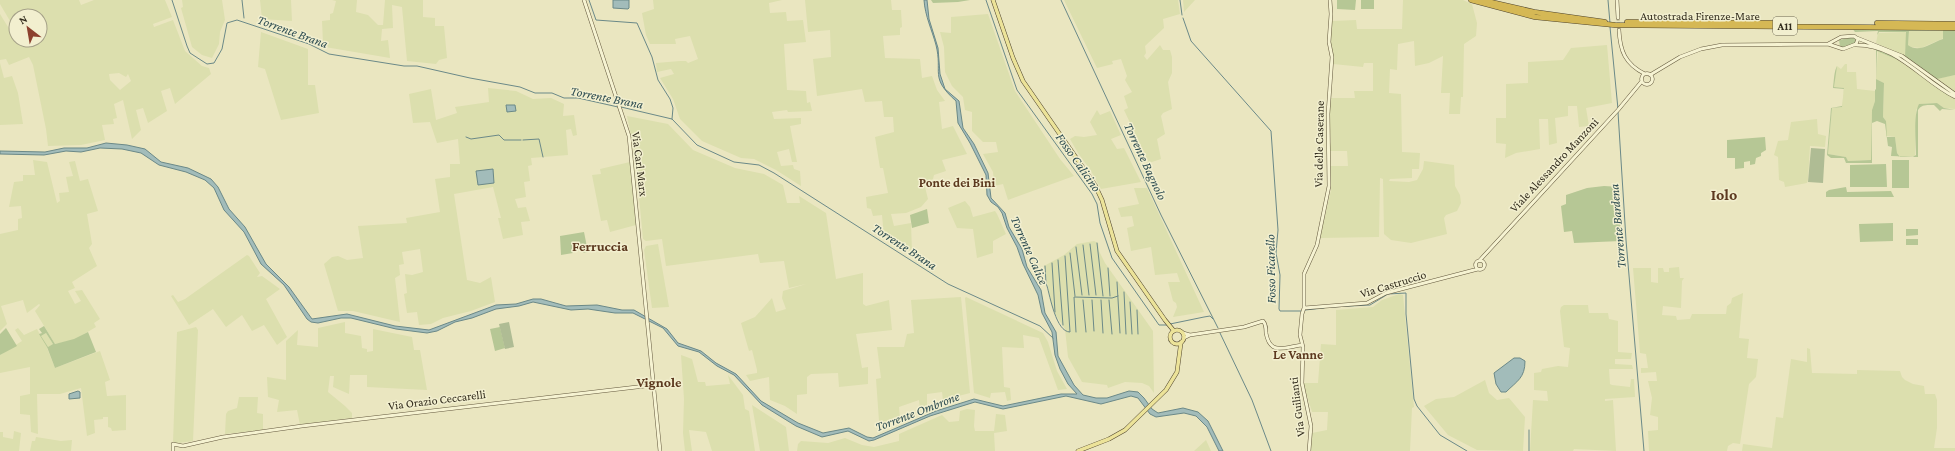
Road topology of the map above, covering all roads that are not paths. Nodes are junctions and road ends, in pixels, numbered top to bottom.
1 (584, 0) edge
2 (993, 0) edge
3 (1330, 0) edge
4 (1471, 0) edge
5 (1482, 0) edge
6 (1617, 0) edge
7 (1616, 22) junction
8 (1606, 23) junction
9 (1955, 24) edge
10 (1955, 28) edge
11 (1619, 30) tunnel mouth
12 (1839, 38) junction
13 (1857, 38) junction
14 (1828, 44) junction
15 (1854, 45) junction
16 (1837, 47) junction
17 (1639, 70) junction
18 (1645, 74) junction
19 (1651, 76) junction
20 (1643, 81) junction
21 (1955, 95) edge
22 (1485, 255) junction
23 (1480, 260) junction
24 (1484, 262) junction
25 (1476, 264) junction
26 (1478, 269) junction
27 (1462, 273) junction
28 (1303, 310) junction
29 (1173, 332) junction
30 (1183, 336) junction
31 (1181, 342) junction
32 (1176, 344) junction
33 (1302, 345) junction
34 (1179, 352) junction
35 (654, 384) junction
36 (173, 451) edge
37 (660, 451) edge
38 (1078, 451) edge
39 (1309, 451) edge

1 - 35 street, Via Carl Marx
2 - 29 main road
3 - 28 street, Via delle Caserane
4 - 8 highway, Autostrada Firenze-Mare / A11
5 - 8 highway, Autostrada Firenze-Mare / A11
6 - 7 street
7 - 8 highway, Autostrada Firenze-Mare / A11
7 - 9 highway, Autostrada Firenze-Mare / A11
7 - 10 highway, Autostrada Firenze-Mare / A11
11 - 17 street
12 - 13 street
12 - 14 street
12 - 16 street
13 - 15 street
13 - 21 street
14 - 16 street
14 - 19 street
15 - 16 street
15 - 21 street
17 - 18 street
17 - 20 street
18 - 19 street
18 - 20 street
19 - 20 street
20 - 22 street, Viale Alessandro Manzoni
22 - 23 street, Viale Alessandro Manzoni
22 - 24 street
23 - 24 street
23 - 25 street
24 - 26 street
25 - 26 street
25 - 27 street
26 - 27 street, Via Castruccio
27 - 28 street, Via Castruccio
28 - 33 street, Via Guilianti
29 - 30 main road
29 - 32 main road
30 - 31 main road
30 - 33 street
31 - 32 main road
31 - 34 main road
32 - 34 main road
33 - 39 street, Via Guilianti
34 - 38 main road
35 - 36 street, Via Orazio Ceccarelli
35 - 37 street, Via Carl Marx

